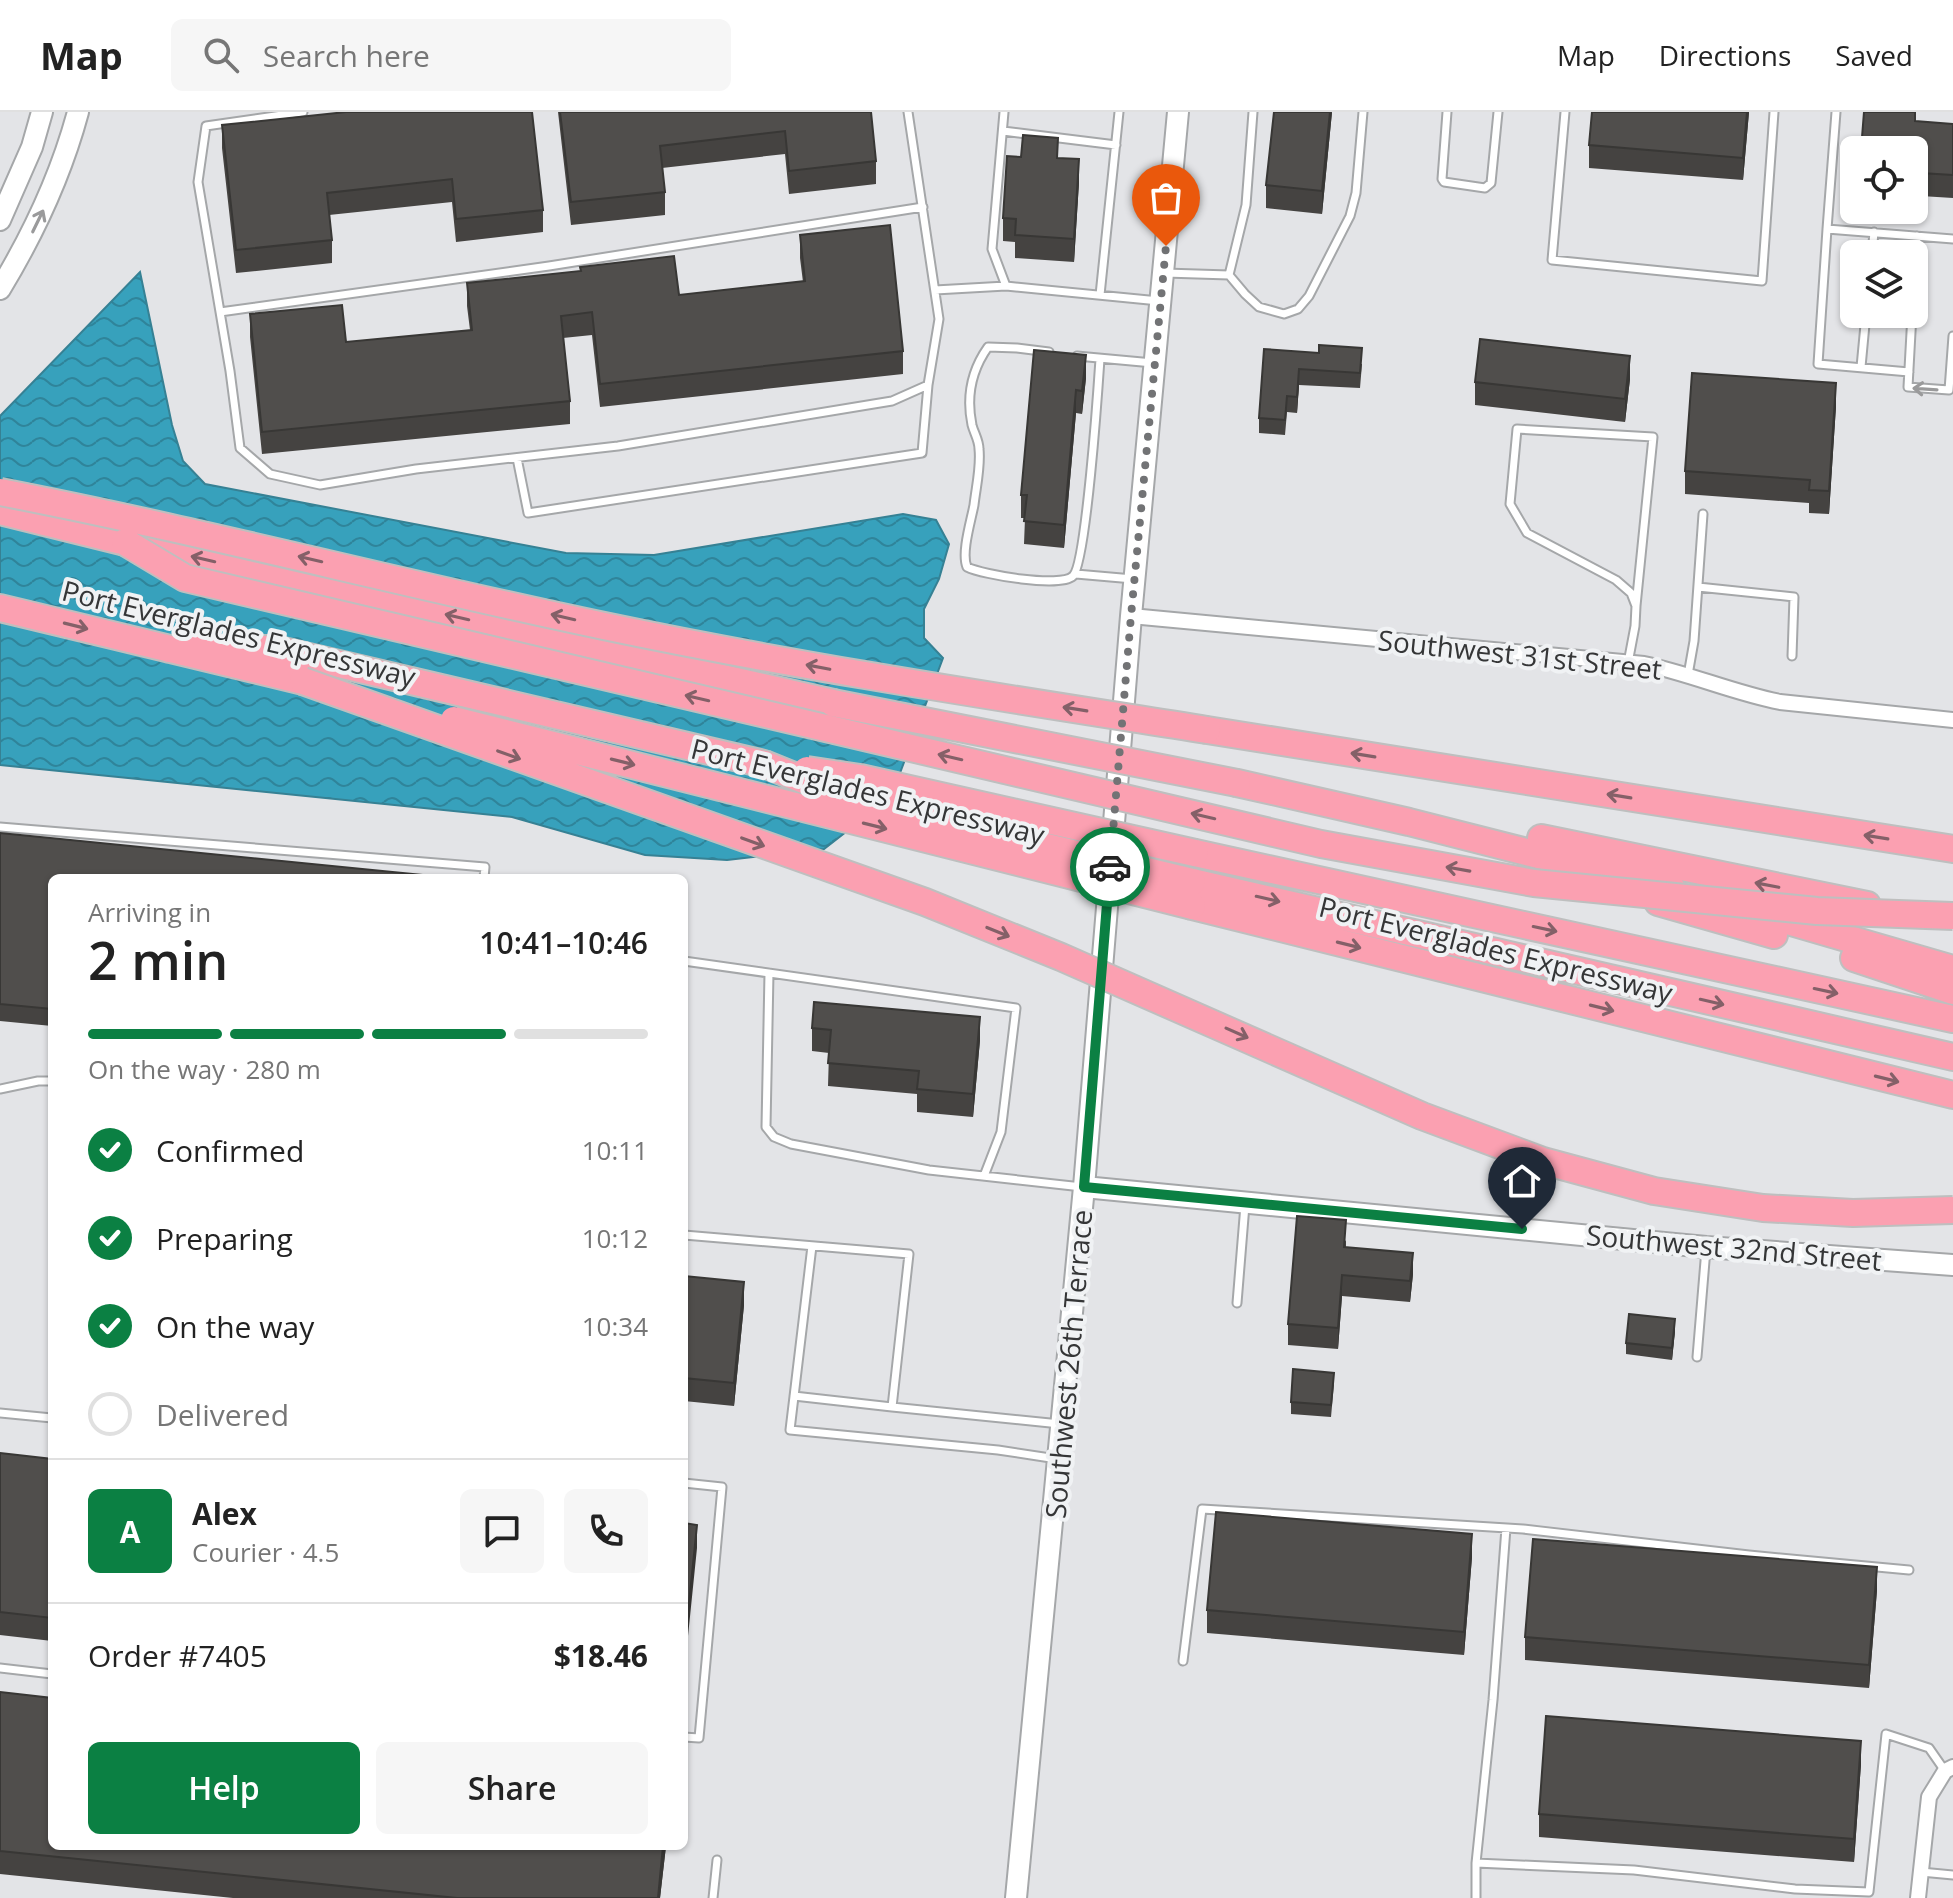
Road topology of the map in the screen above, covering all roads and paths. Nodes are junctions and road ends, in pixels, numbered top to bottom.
1 (42, 112) edge
2 (78, 112) edge
3 (303, 112) edge
4 (908, 112) edge
5 (1004, 112) edge
6 (1119, 112) edge
7 (1178, 112) edge
8 (1253, 112) edge
9 (1363, 112) edge
10 (1447, 112) edge
11 (1498, 112) edge
12 (1565, 112) edge
13 (1774, 112) edge
14 (1836, 112) edge
15 (1003, 131) junction
16 (1116, 145) junction
17 (923, 207) junction
18 (0, 220) edge
19 (1827, 229) junction
20 (1874, 232) junction
21 (1917, 236) junction
22 (1953, 239) edge
23 (1873, 240) edge
24 (1917, 240) edge
25 (1163, 273) junction
26 (1229, 275) junction
27 (1006, 286) junction
28 (0, 289) edge
29 (935, 290) junction
30 (1100, 295) junction
31 (1160, 301) junction
32 (220, 312) junction
33 (1865, 328) edge
34 (1911, 328) edge
35 (1953, 336) edge
36 (1059, 353) edge
37 (1072, 355) edge
38 (1100, 359) junction
39 (1155, 363) junction
40 (1861, 367) junction
41 (1909, 372) junction
42 (928, 385) junction
43 (1951, 390) edge
44 (517, 458) junction
45 (0, 492) edge
46 (0, 511) edge
47 (1703, 514) dead end
48 (125, 542) junction
49 (1076, 574) junction
50 (1135, 580) junction
51 (1698, 587) junction
52 (1636, 606) junction
53 (0, 608) edge
54 (1131, 616) junction
55 (169, 649) junction
56 (1792, 656) dead end
57 (1628, 663) junction
58 (1688, 675) junction
59 (303, 681) junction
60 (1953, 720) edge
61 (764, 764) junction
62 (1237, 783) junction
63 (1409, 822) junction
64 (0, 827) edge
65 (1953, 849) edge
66 (484, 874) edge
67 (1192, 894) junction
68 (1953, 916) edge
69 (1953, 923) edge
70 (688, 962) edge
71 (1953, 969) edge
72 (769, 973) junction
73 (1953, 991) edge
74 (1953, 1019) edge
75 (1953, 1057) edge
76 (48, 1081) edge
77 (0, 1089) edge
78 (1953, 1095) edge
79 (984, 1176) junction
80 (1084, 1187) junction
81 (1245, 1203) junction
82 (1953, 1210) edge
83 (688, 1235) edge
84 (812, 1246) junction
85 (1706, 1247) junction
86 (1953, 1265) edge
87 (1237, 1303) dead end
88 (1697, 1357) dead end
89 (794, 1396) junction
90 (892, 1407) junction
91 (0, 1413) edge
92 (48, 1418) edge
93 (1062, 1424) junction
94 (1059, 1459) junction
95 (688, 1483) edge
96 (1506, 1528) junction
97 (1909, 1570) dead end
98 (1183, 1661) dead end
99 (0, 1668) edge
100 (48, 1674) edge
101 (688, 1737) edge
102 (1949, 1769) edge
103 (717, 1860) dead end
104 (1476, 1863) junction
105 (1921, 1872) junction
106 (1953, 1875) edge
107 (713, 1898) edge
108 (1016, 1898) edge
109 (1476, 1898) edge
110 (1918, 1898) edge

1 - 18 street
28 -> 2 street
3 - 32 lane
4 - 17 lane
5 - 15 lane
6 - 16 lane
7 - 25 street, Southwest 26th Terrace
8 - 26 lane
9 - 26 lane
10 - 11 lane
12 - 13 lane
14 - 19 lane
15 - 16 lane
15 - 27 lane
16 - 30 lane
17 - 29 lane
17 - 32 lane
19 - 20 lane
19 - 40 lane
20 - 21 lane
20 - 23 lane
21 - 22 lane
21 - 24 lane
25 - 26 lane
25 - 31 street, Southwest 26th Terrace
27 - 29 lane
27 - 30 lane
29 - 42 lane
30 - 31 lane
31 - 39 street, Southwest 26th Terrace
32 - 44 lane
33 - 40 lane
34 - 41 lane
35 - 43 lane
36 - 49 lane
37 - 38 lane
38 - 39 lane
38 - 49 lane
39 - 50 street, Southwest 26th Terrace
40 - 41 lane
43 -> 41 lane
42 - 44 lane
42 - 44 lane
65 -> 45 highway, bridge
46 - 48 highway
47 - 51 lane
62 -> 48 highway, bridge
68 -> 48 highway, bridge
49 - 50 lane
50 - 54 street, Southwest 26th Terrace
51 - 56 lane
51 - 58 lane
52 - 52 lane
52 - 57 lane
53 -> 55 highway, Port Everglades Expressway
54 - 57 street, Southwest 31st Street
54 - 80 street, Southwest 26th Terrace
55 - 59 highway, Port Everglades Expressway
55 - 61 highway
57 - 58 street, Southwest 31st Street
58 - 60 street, Southwest 31st Street
59 -> 67 highway, Port Everglades Expressway, bridge
59 -> 82 highway, bridge
61 - 67 highway, bridge
61 -> 74 highway, bridge
62 - 63 highway
69 -> 62 highway
63 - 71 highway
63 - 73 highway
64 - 66 lane
67 -> 75 highway
67 -> 78 highway, Port Everglades Expressway
70 - 72 lane
72 - 79 lane
72 - 79 lane
76 - 77 lane
79 - 80 lane
80 - 81 street, Southwest 32nd Street
80 - 93 street, Southwest 26th Terrace
81 - 85 street, Southwest 32nd Street
81 - 87 lane
83 - 84 lane
84 - 89 lane
84 - 90 lane
85 - 86 street, Southwest 32nd Street
85 - 88 lane
89 - 90 lane
89 - 94 lane
90 - 93 lane
91 - 92 lane
93 - 94 street, Southwest 26th Terrace
94 - 108 street, Southwest 26th Terrace
95 - 101 lane
96 - 97 lane
96 - 98 lane
96 - 104 lane
99 - 100 lane
102 - 104 lane
102 - 105 street
103 - 107 lane
104 - 109 lane
105 - 106 lane
105 - 110 street

